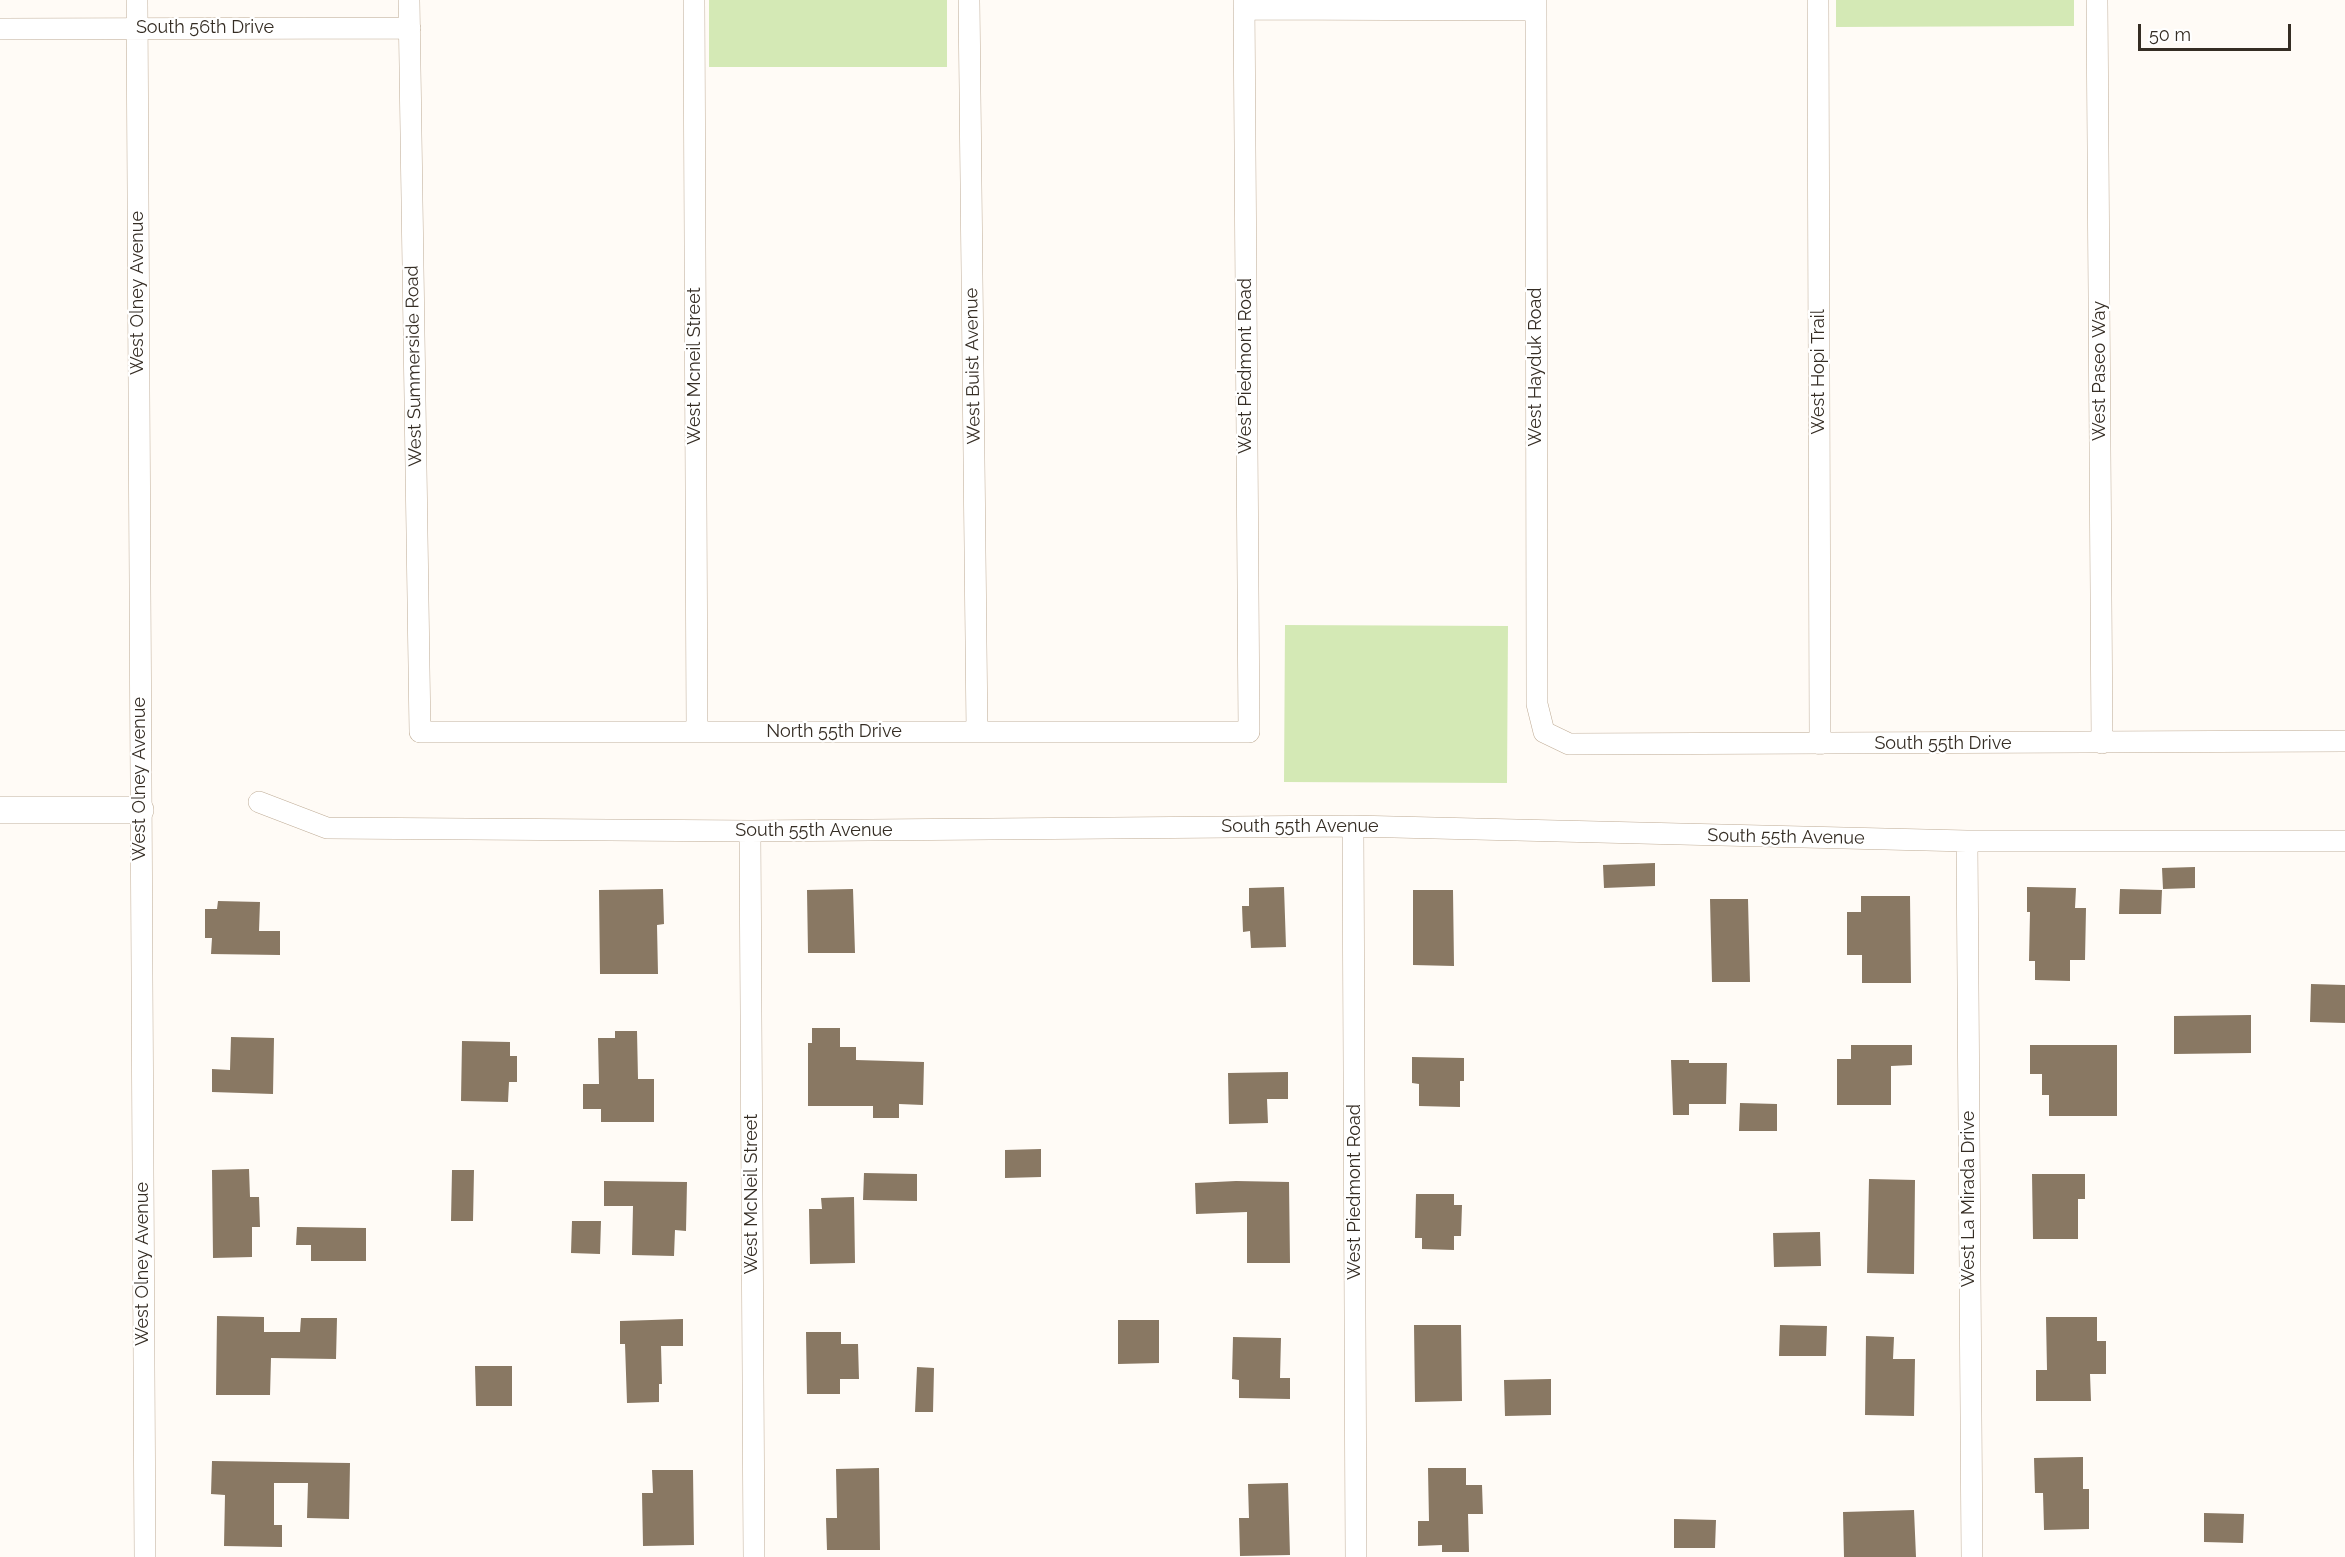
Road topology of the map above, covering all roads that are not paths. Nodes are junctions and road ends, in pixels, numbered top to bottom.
1 (136, 0) edge
2 (409, 0) edge
3 (694, 0) edge
4 (969, 0) edge
5 (1818, 0) edge
6 (2097, 0) edge
7 (1244, 5) edge
8 (1536, 5) edge
9 (410, 28) junction
10 (0, 29) edge
11 (137, 29) junction
12 (420, 732) joint
13 (697, 732) junction
14 (977, 732) junction
15 (1249, 732) joint
16 (1544, 732) joint
17 (2345, 741) edge
18 (2102, 743) junction
19 (1820, 744) junction
20 (259, 802) dead end
21 (0, 810) edge
22 (140, 810) junction
23 (1353, 826) junction
24 (750, 831) junction
25 (2345, 841) edge
26 (1967, 842) junction
27 (145, 1557) edge
28 (754, 1557) edge
29 (1356, 1557) edge
30 (1972, 1557) edge

1 - 11 street, West Olney Avenue
2 - 9 street, West Summerside Road
3 - 13 street, West Mcneil Street
4 - 14 street, West Buist Avenue
5 - 19 street, West Hopi Trail
6 - 18 street, West Paseo Way
7 - 8 street
7 - 15 street, West Piedmont Road
8 - 16 street, West Hayduk Road
9 - 11 street, South 56th Drive
9 - 12 street, West Summerside Road
10 - 11 street, South 56th Drive
11 - 22 street, West Olney Avenue
12 - 13 street, North 55th Drive
13 - 14 street, North 55th Drive
14 - 15 street, North 55th Drive
16 - 19 street, South 55th Drive
17 - 18 street, South 55th Drive
18 - 19 street, South 55th Drive
20 - 24 street, South 55th Avenue
21 - 22 street
22 - 27 street, West Olney Avenue
23 - 24 street, South 55th Avenue
23 - 26 street, South 55th Avenue
23 - 29 street, West Piedmont Road
24 - 28 street, West McNeil Street
25 - 26 street, South 55th Avenue
26 - 30 street, West La Mirada Drive

